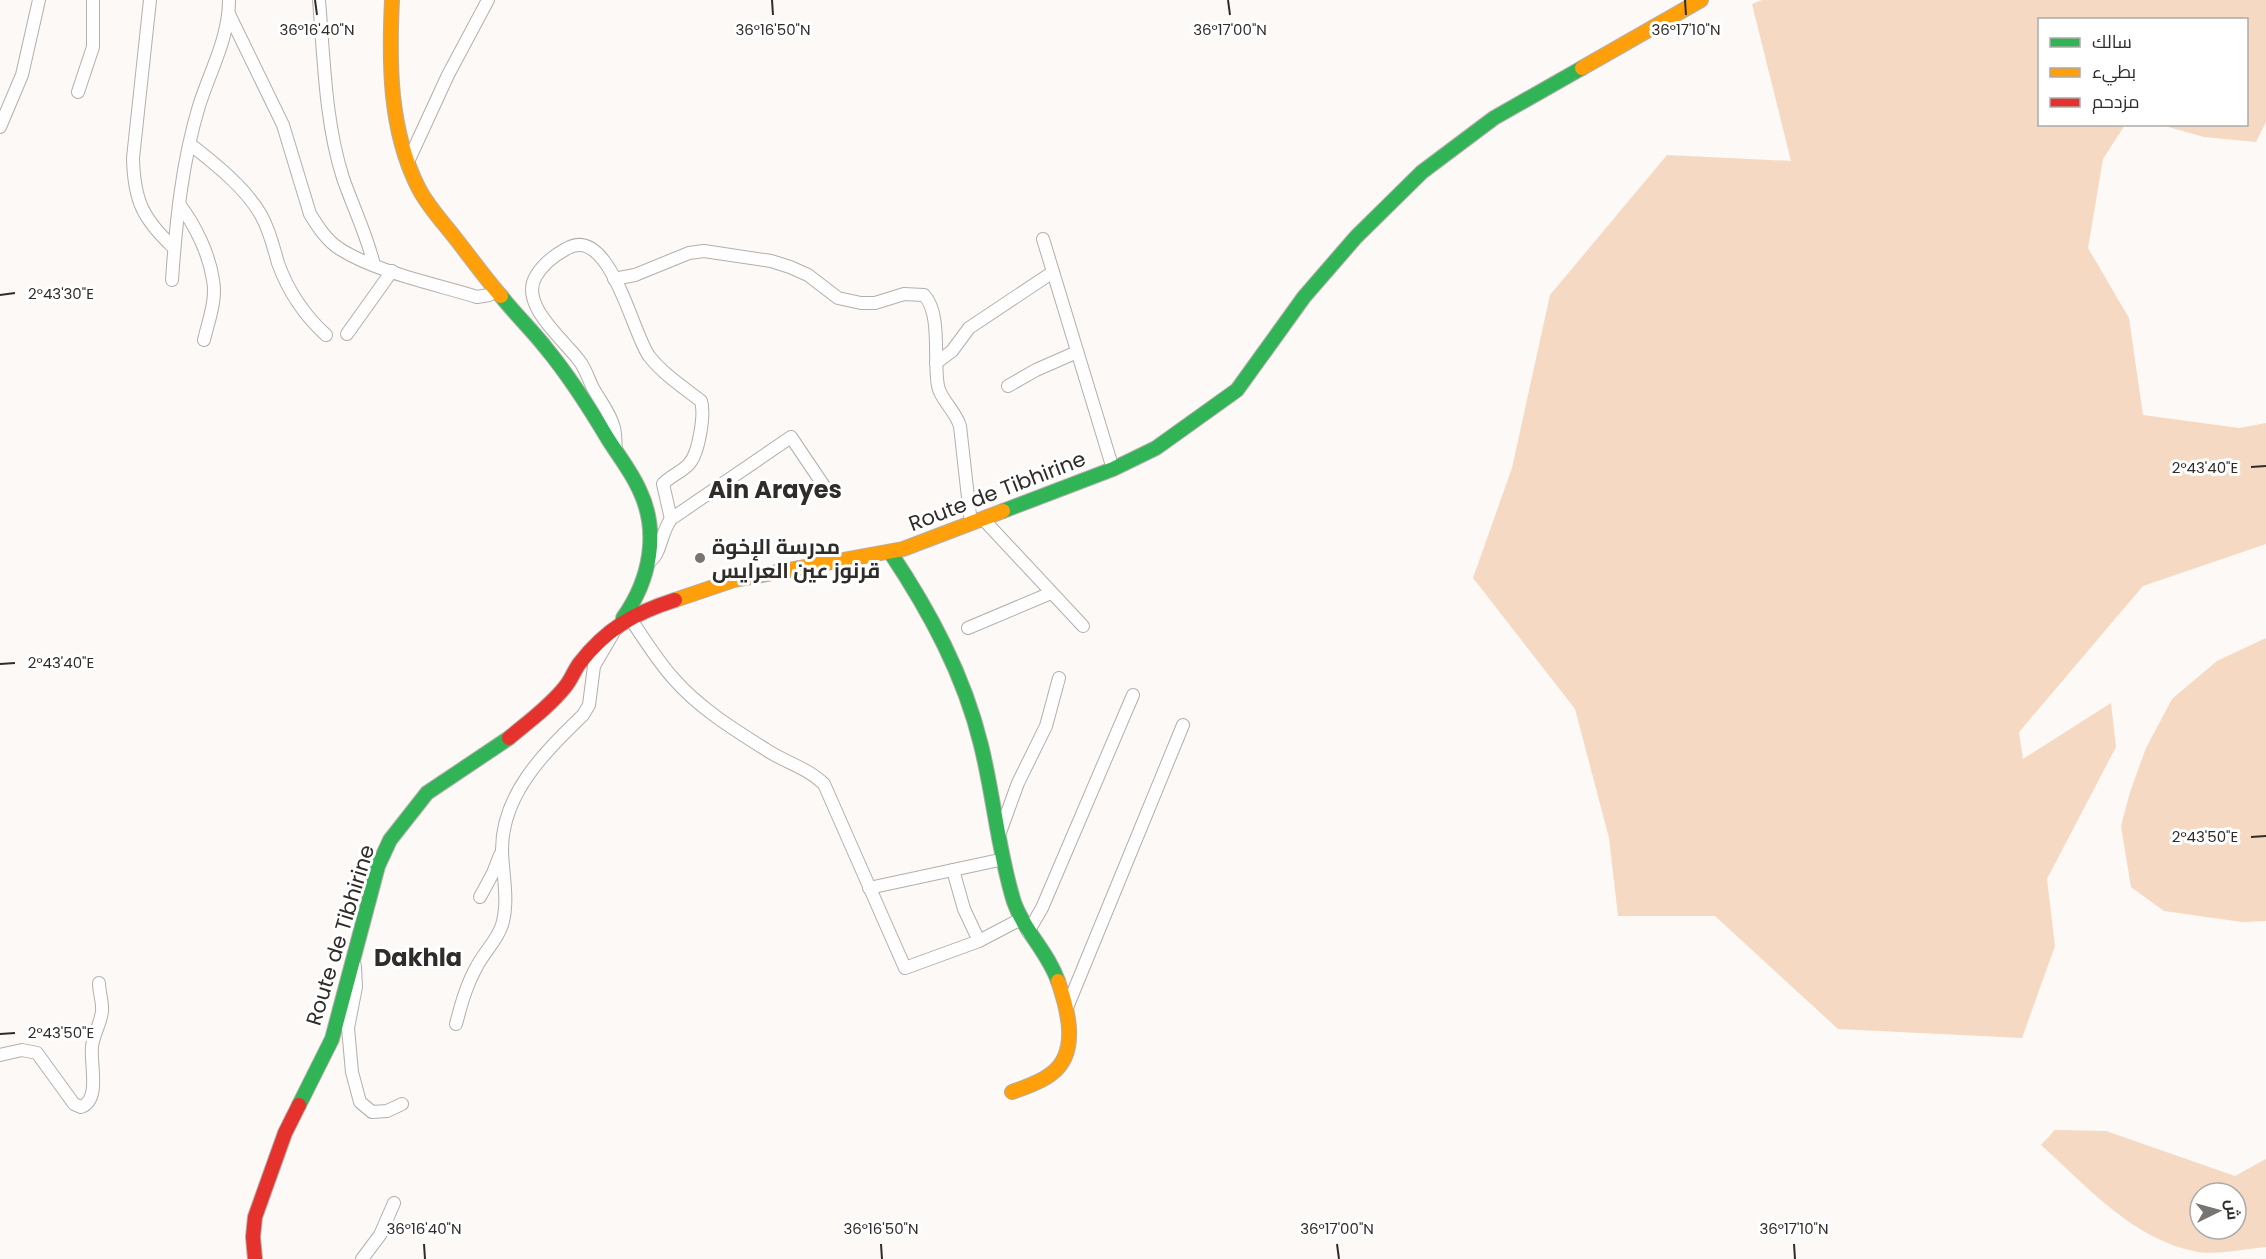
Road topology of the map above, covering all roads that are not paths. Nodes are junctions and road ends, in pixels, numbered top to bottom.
1 (39, 0) edge
2 (93, 0) edge
3 (150, 0) edge
4 (229, 0) edge
5 (319, 0) edge
6 (392, 0) edge
7 (488, 0) edge
8 (1701, 0) edge
9 (229, 14) junction
10 (78, 92) dead end
11 (0, 127) edge
12 (190, 144) junction
13 (407, 164) junction
14 (179, 204) junction
15 (1043, 239) dead end
16 (174, 248) junction
17 (374, 265) junction
18 (392, 271) junction
19 (1053, 272) junction
20 (614, 279) junction
21 (172, 280) dead end
22 (496, 291) junction
23 (347, 334) dead end
24 (326, 335) dead end
25 (204, 340) dead end
26 (1077, 352) junction
27 (936, 363) junction
28 (1008, 386) dead end
29 (616, 451) junction
30 (1113, 469) junction
31 (826, 489) dead end
32 (671, 519) junction
33 (977, 521) junction
34 (890, 552) junction
35 (649, 562) junction
36 (1052, 593) junction
37 (624, 621) junction
38 (1083, 626) dead end
39 (968, 628) dead end
40 (1059, 678) dead end
41 (1133, 695) dead end
42 (1183, 725) dead end
43 (999, 835) junction
44 (502, 849) junction
45 (1004, 859) junction
46 (953, 870) junction
47 (869, 888) junction
48 (480, 897) dead end
49 (1021, 919) junction
50 (1028, 932) junction
51 (979, 941) junction
52 (354, 956) junction
53 (99, 983) dead end
54 (1066, 1010) junction
55 (456, 1024) dead end
56 (0, 1055) edge
57 (1012, 1092) dead end
58 (402, 1104) dead end
59 (394, 1203) dead end
60 (255, 1259) edge
61 (362, 1259) edge

1 - 11 street
2 - 10 street
3 - 16 street
4 - 9 street
5 - 17 street
6 - 13 street
7 - 13 street
8 - 30 street, Route de Tibhirine
9 - 12 street
9 - 17 street
12 - 14 street
12 - 24 street
13 - 22 street
14 - 16 street
14 - 25 street
15 - 19 street
16 - 21 street
17 - 18 street
18 - 22 street
18 - 23 street
19 - 26 street
19 - 27 street
20 - 27 street
20 - 29 street
20 - 32 street
22 - 29 street
26 - 28 street
26 - 30 street
27 - 33 street
29 - 35 street
30 - 33 street, Route de Tibhirine
31 - 32 street
32 - 35 street
33 - 34 street, Route de Tibhirine
33 - 36 street
34 - 37 street, Route de Tibhirine
34 - 43 street
35 - 37 street
36 - 38 street
36 - 39 street
37 - 44 street
37 - 47 street
37 - 52 street, Route de Tibhirine
40 - 43 street
41 - 50 street
42 - 54 street
43 - 45 street
44 - 48 street
44 - 55 street
45 - 46 street
45 - 49 street
46 - 47 street
46 - 51 street
47 - 51 street
49 - 50 street
49 - 51 street
50 - 54 street
52 - 58 street
52 - 60 street, Route de Tibhirine
53 - 56 street
54 - 57 street
59 - 61 street

